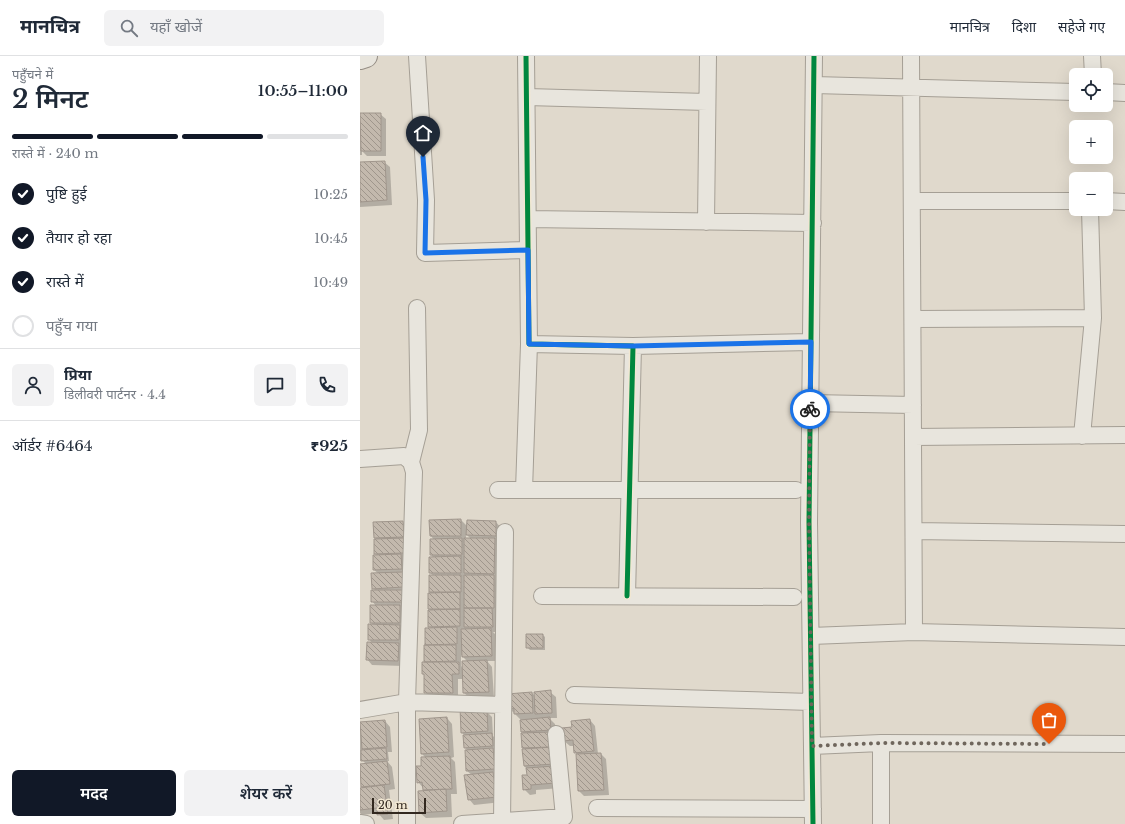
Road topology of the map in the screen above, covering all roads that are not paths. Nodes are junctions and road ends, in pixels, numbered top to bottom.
1 (366, 56) edge
2 (417, 56) edge
3 (526, 56) edge
4 (708, 56) edge
5 (814, 56) edge
6 (911, 56) edge
7 (1092, 56) edge
8 (360, 58) edge
9 (1093, 68) edge
10 (814, 85) junction
11 (911, 87) junction
12 (1069, 92) edge
13 (1113, 92) edge
14 (1125, 93) edge
15 (527, 97) junction
16 (707, 102) junction
17 (912, 201) junction
18 (1069, 201) edge
19 (1113, 201) edge
20 (1125, 202) edge
21 (1090, 216) edge
22 (528, 219) junction
23 (706, 222) junction
24 (813, 223) junction
25 (528, 250) junction
26 (417, 308) dead end
27 (1093, 318) junction
28 (913, 319) junction
29 (811, 342) junction
30 (529, 344) junction
31 (633, 346) junction
32 (810, 403) junction
33 (913, 404) junction
34 (1125, 435) edge
35 (1082, 436) junction
36 (913, 437) junction
37 (360, 459) edge
38 (411, 462) junction
39 (498, 490) dead end
40 (524, 490) junction
41 (629, 490) junction
42 (796, 490) dead end
43 (914, 531) junction
44 (504, 532) dead end
45 (1125, 534) edge
46 (542, 596) dead end
47 (627, 596) junction
48 (794, 597) dead end
49 (914, 632) junction
50 (811, 636) junction
51 (1125, 637) edge
52 (574, 695) dead end
53 (407, 702) junction
54 (812, 702) junction
55 (502, 705) junction
56 (360, 710) edge
57 (556, 734) dead end
58 (881, 743) junction
59 (1125, 744) edge
60 (812, 746) junction
61 (597, 808) dead end
62 (813, 816) edge
63 (360, 823) edge
64 (501, 823) edge
65 (366, 824) edge
66 (407, 824) edge
67 (462, 824) edge
68 (881, 824) edge

1 - 8 street
2 - 25 street
3 - 15 street
4 - 16 street
5 - 10 street
6 - 11 street
7 - 9 street
10 - 11 street
10 - 24 street
11 - 12 street
11 - 17 street
13 - 14 street
15 - 16 street
15 - 22 street
16 - 23 street
17 - 18 street
17 - 28 street
19 - 20 street
21 - 27 street
22 - 23 street
22 - 25 street
23 - 24 street
24 - 29 street
25 - 30 street
26 - 38 street
27 - 28 street
27 - 35 street
28 - 33 street
29 - 31 street
29 - 32 street
30 - 31 street
30 - 40 street
31 - 41 street
32 - 33 street
32 - 50 street
33 - 36 street
34 - 35 street
35 - 36 street
36 - 43 street
37 - 38 street
38 - 53 street
39 - 40 street
40 - 41 street
41 - 42 street
41 - 47 street
43 - 45 street
43 - 49 street
44 - 55 street
46 - 47 street
47 - 48 street
49 - 50 street
49 - 51 street
50 - 54 street
52 - 54 street
53 - 55 street
53 - 56 street
53 - 66 street
54 - 60 street
55 - 64 street
57 - 64 street
58 - 59 street
58 - 60 street
58 - 68 street
60 - 62 street
61 - 62 street
63 - 65 street
64 - 67 street

